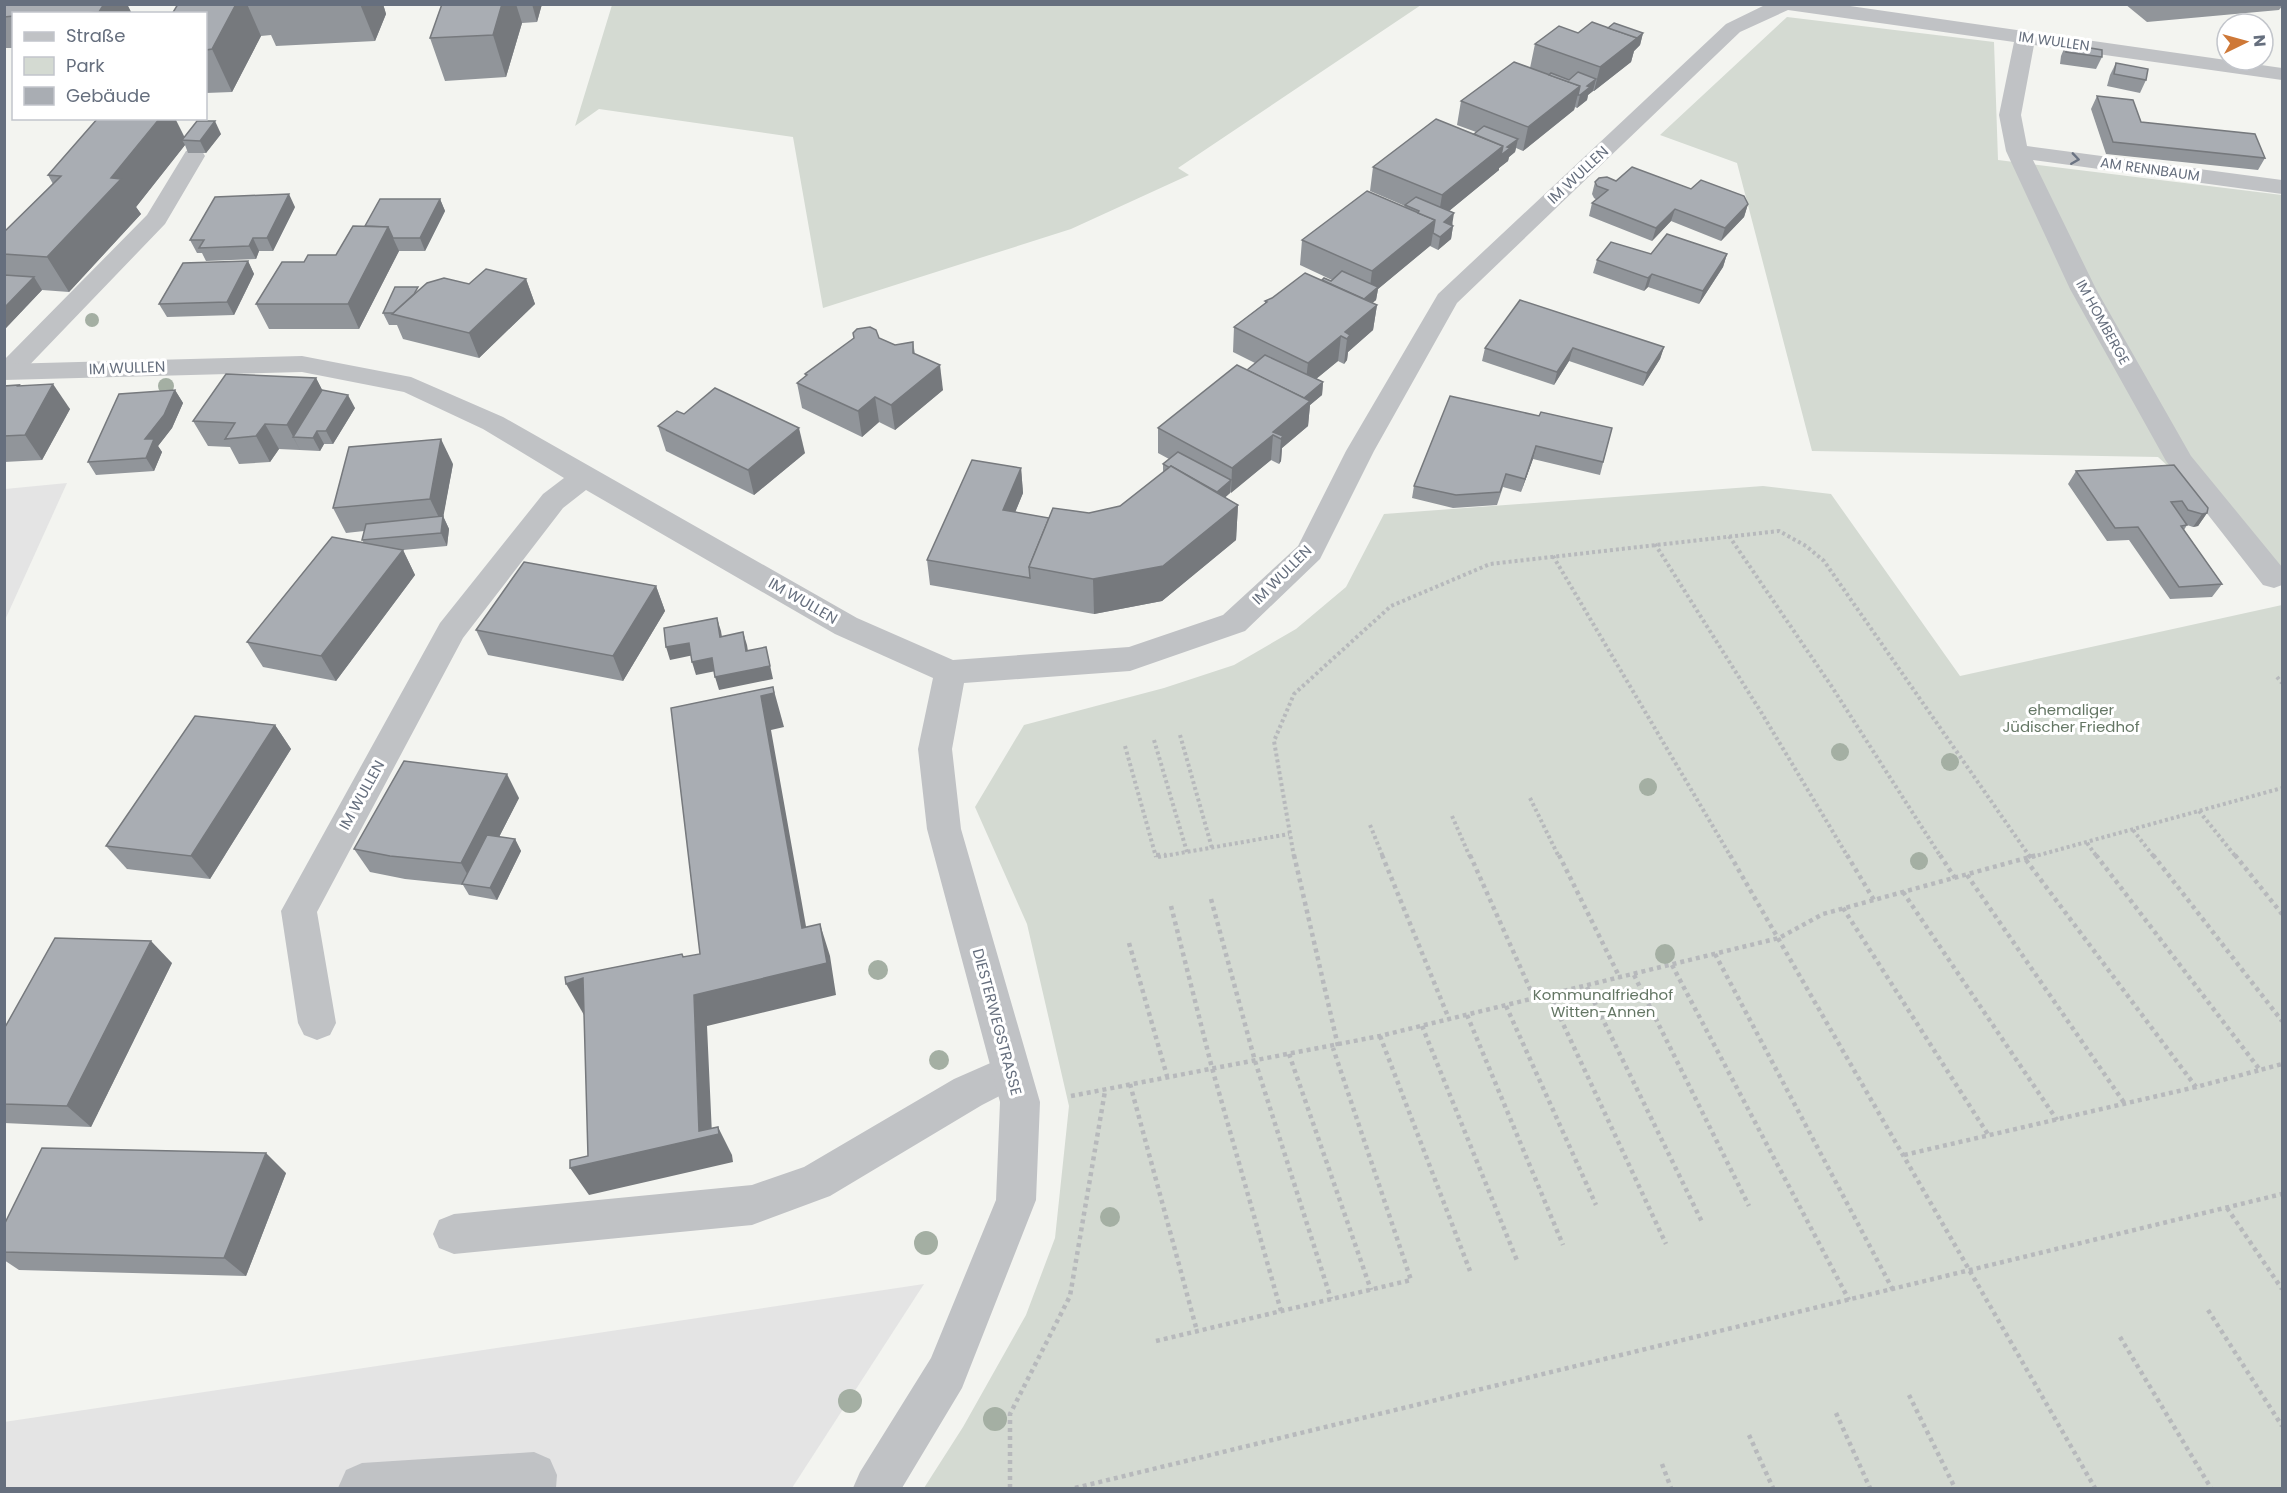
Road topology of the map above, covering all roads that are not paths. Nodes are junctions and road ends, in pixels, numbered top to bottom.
1 (1784, 4) edge
2 (1790, 4) edge
3 (2025, 37) junction
4 (2283, 74) edge
5 (2017, 152) junction
6 (194, 156) edge
7 (2283, 186) edge
8 (6, 372) edge
9 (584, 477) junction
10 (2274, 577) dead end
11 (950, 672) junction
12 (317, 1023) dead end
13 (1015, 1087) junction
14 (454, 1234) dead end
15 (361, 1488) edge
16 (533, 1488) edge
17 (876, 1488) edge

1 - 11 street, IM WULLEN
2 - 3 street, IM WULLEN
3 - 4 street, IM WULLEN
3 - 5 street, IM HOMBERGE
5 -> 7 street, AM RENNBAUM
5 - 10 street, IM HOMBERGE
6 - 8 street
8 - 9 street, IM WULLEN
9 - 11 street, IM WULLEN
9 - 12 street, IM WULLEN
11 - 13 street, DIESTERWEGSTRASSE
13 - 14 street
13 - 17 street, DIESTERWEGSTRASSE
15 - 16 street

